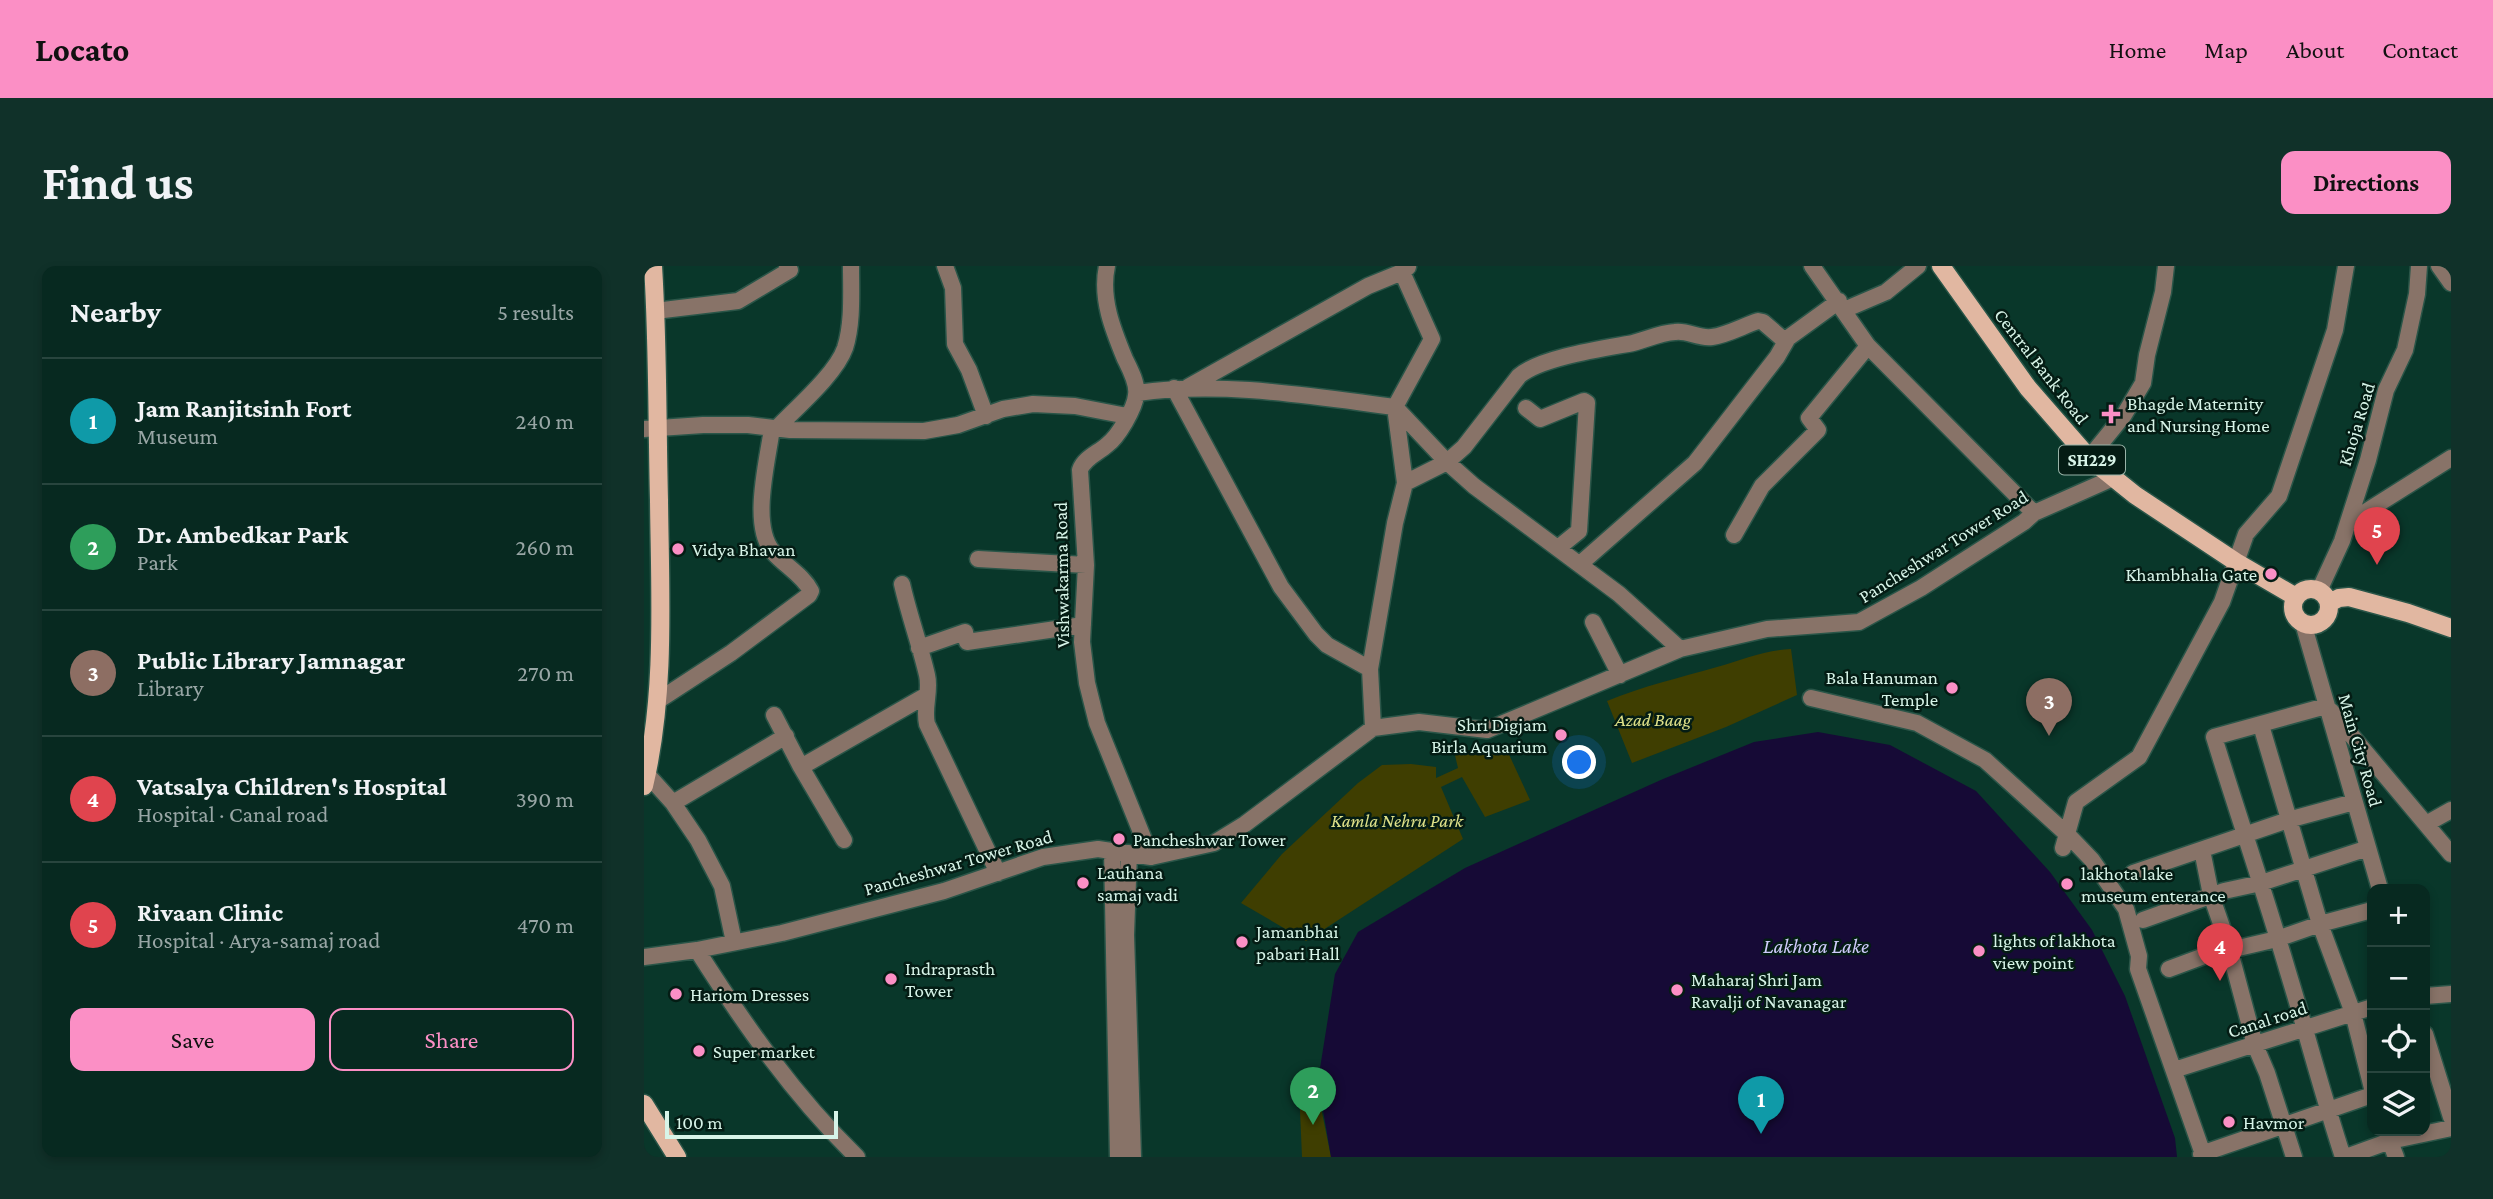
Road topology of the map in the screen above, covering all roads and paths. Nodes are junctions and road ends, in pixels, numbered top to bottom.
1 (653, 266) edge
2 (850, 266) edge
3 (945, 266) edge
4 (1107, 266) edge
5 (1812, 266) edge
6 (1918, 266) edge
7 (1941, 266) edge
8 (2166, 266) edge
9 (2346, 266) edge
10 (2419, 266) edge
11 (2440, 266) edge
12 (792, 267) edge
13 (1405, 269) edge
14 (2451, 283) edge
15 (652, 304) edge
16 (1841, 305) junction
17 (1785, 341) junction
18 (1868, 346) junction
19 (1180, 388) junction
20 (1137, 393) junction
21 (1395, 407) junction
22 (1526, 408) dead end
23 (986, 416) junction
24 (1127, 416) junction
25 (775, 428) junction
26 (651, 429) edge
27 (2089, 458) junction
28 (2451, 458) edge
29 (1447, 462) junction
30 (2113, 478) junction
31 (1405, 482) junction
32 (2034, 513) junction
33 (2348, 523) junction
34 (1734, 535) dead end
35 (1558, 548) junction
36 (978, 559) dead end
37 (2236, 562) junction
38 (1580, 564) junction
39 (1086, 565) junction
40 (902, 584) dead end
41 (2296, 597) junction
42 (2324, 597) junction
43 (1593, 622) dead end
44 (2303, 623) junction
45 (1083, 625) junction
46 (2451, 628) edge
47 (919, 648) junction
48 (1680, 649) junction
49 (1370, 669) junction
50 (1620, 675) junction
51 (927, 695) junction
52 (1811, 698) dead end
53 (659, 700) junction
54 (2326, 706) junction
55 (774, 715) dead end
56 (644, 723) edge
57 (1373, 728) junction
58 (2263, 732) dead end
59 (786, 736) junction
60 (653, 747) junction
61 (802, 767) junction
62 (645, 780) edge
63 (2354, 802) junction
64 (673, 803) junction
65 (2451, 810) edge
66 (2288, 820) junction
67 (2426, 824) junction
68 (2246, 835) junction
69 (844, 840) dead end
70 (2065, 841) junction
71 (2368, 848) junction
72 (2202, 850) junction
73 (1120, 852) junction
74 (2451, 854) edge
75 (1151, 857) junction
76 (2305, 868) junction
77 (998, 873) junction
78 (2133, 873) dead end
79 (2261, 883) junction
80 (2379, 884) edge
81 (2211, 895) junction
82 (2367, 911) edge
83 (2143, 920) dead end
84 (2320, 924) junction
85 (2277, 939) junction
86 (734, 942) junction
87 (697, 950) junction
88 (2230, 951) junction
89 (2128, 954) dead end
90 (644, 957) edge
91 (2169, 969) dead end
92 (2451, 995) edge
93 (2430, 996) edge
94 (2367, 1009) edge
95 (2353, 1013) junction
96 (2305, 1029) junction
97 (2255, 1045) junction
98 (2430, 1048) edge
99 (2174, 1070) junction
100 (2438, 1071) edge
101 (2368, 1073) edge
102 (2367, 1097) edge
103 (644, 1104) edge
104 (2327, 1109) junction
105 (2451, 1117) edge
106 (2284, 1125) junction
107 (2451, 1128) edge
108 (2391, 1143) edge
109 (2203, 1155) edge
110 (677, 1157) edge
111 (857, 1157) edge
112 (1118, 1157) edge
113 (1133, 1157) edge
114 (2294, 1157) edge
115 (2345, 1157) edge

1 - 15 main road
2 - 25 street
3 - 23 street
4 - 20 street
5 - 16 street
6 - 16 street
7 - 27 main road, Central Bank Road / SH229
8 - 27 street
9 - 37 street
10 - 33 street, Khoja Road
11 - 14 street
12 - 15 street
13 - 19 street
13 - 21 street
15 - 26 main road
16 - 17 street
16 - 18 street
17 - 29 street
17 - 38 street
18 - 32 street
18 - 34 street
19 - 20 street
19 - 21 street
19 - 49 street
20 - 24 street, Vishwakarma Road
21 - 29 street
21 - 31 street
22 - 35 street
23 - 24 street
23 - 25 street
24 - 39 street, Vishwakarma Road
25 - 26 street
25 - 53 street
26 - 53 main road
27 - 30 main road, Central Bank Road / SH229
28 - 33 street
29 - 31 street
29 - 35 street
30 - 32 street, Pancheshwar Tower Road
30 - 37 main road, Central Bank Road / SH229
31 - 49 street
32 - 48 street, Pancheshwar Tower Road
33 - 42 street, Khoja Road
35 - 38 street
36 - 39 street
37 - 41 main road, Central Bank Road / SH229
37 - 70 street
38 - 48 street
39 - 45 street, Vishwakarma Road
40 - 47 street
41 - 42 main road
41 - 44 main road
42 - 44 main road
42 - 46 main road
43 - 50 street
44 - 54 street, Main City Road
45 - 47 street
45 - 75 street, Vishwakarma Road
47 - 51 street
48 - 50 street, Pancheshwar Tower Road
49 - 57 street
50 - 57 street, Pancheshwar Tower Road
51 - 61 street
51 - 77 street
52 - 70 street
53 - 60 main road
54 - 63 street, Main City Road
54 - 67 street
54 - 68 street
55 - 59 street
56 - 60 street
57 - 75 street, Pancheshwar Tower Road
58 - 66 street
59 - 61 street
59 - 64 street
60 - 62 main road
61 - 69 street
62 - 64 street
63 - 66 street
63 - 71 street, Main City Road
64 - 86 street
65 - 67 street
66 - 68 street
66 - 76 street
67 - 74 street
68 - 72 street
68 - 79 street
70 - 99 street
71 - 76 street
71 - 80 street, Main City Road
72 - 78 street
72 - 81 street
73 - 75 street, Pancheshwar Tower Road
73 - 77 street, Pancheshwar Tower Road
73 - 112 street
73 - 113 street
76 - 79 street
76 - 84 street
77 - 86 street, Pancheshwar Tower Road
79 - 81 street
79 - 85 street
81 - 83 street
81 - 88 street
82 - 84 street
84 - 85 street
84 - 95 street
85 - 88 street
85 - 96 street
86 - 87 street, Pancheshwar Tower Road
87 - 90 street, Pancheshwar Tower Road
87 - 111 street
88 - 91 street
88 - 97 street
89 - 99 street
92 - 93 street
94 - 95 street, Canal road
95 - 96 street, Canal road
95 - 101 street
96 - 97 street, Canal road
96 - 104 street
97 - 99 street, Canal road
97 - 106 street
98 - 100 street
99 - 109 street
100 - 105 street
102 - 104 street
103 - 110 main road
104 - 106 street
104 - 115 street
106 - 109 street
106 - 114 street
107 - 108 street
108 - 115 street

